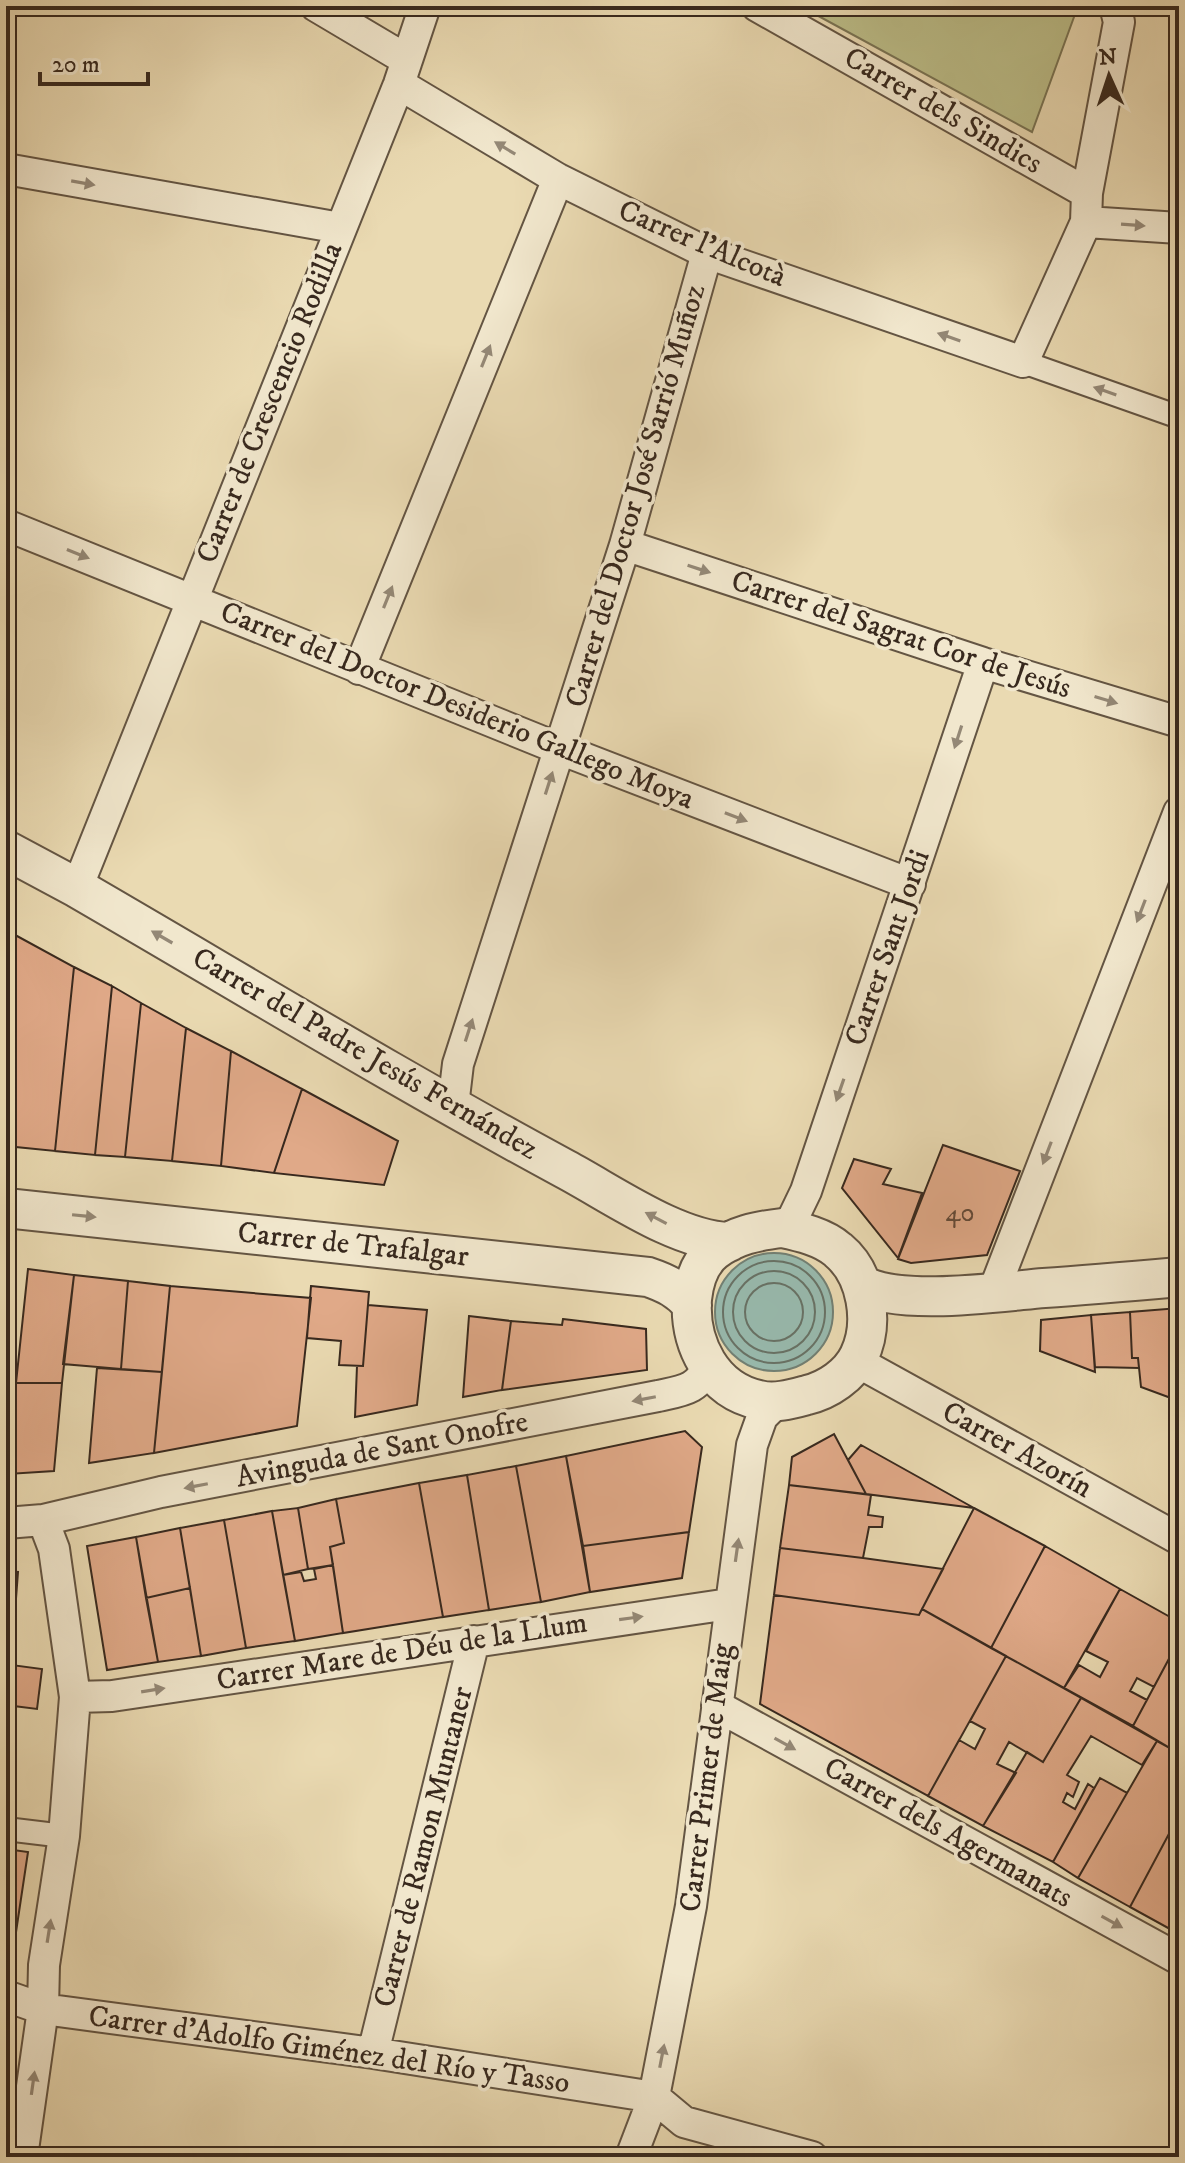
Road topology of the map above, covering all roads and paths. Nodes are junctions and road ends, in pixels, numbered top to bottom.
1 (316, 6) edge
2 (425, 6) edge
3 (757, 6) edge
4 (1117, 14) edge
5 (403, 72) junction
6 (6, 169) edge
7 (558, 179) junction
8 (1086, 208) junction
9 (340, 228) junction
10 (1179, 228) edge
11 (707, 253) junction
12 (1023, 362) junction
13 (1179, 417) edge
14 (6, 525) edge
15 (625, 545) junction
16 (192, 600) junction
17 (983, 663) junction
18 (359, 669) junction
19 (1179, 722) edge
20 (560, 749) junction
21 (1179, 812) edge
22 (6, 850) edge
23 (910, 884) junction
24 (77, 888) junction
25 (453, 1106) junction
26 (6, 1208) edge
27 (782, 1228) junction
28 (729, 1242) junction
29 (1179, 1277) edge
30 (862, 1285) junction
31 (993, 1293) junction
32 (692, 1305) junction
33 (862, 1347) junction
34 (707, 1365) junction
35 (778, 1401) junction
36 (6, 1520) edge
37 (43, 1520) junction
38 (1179, 1539) edge
39 (729, 1604) junction
40 (474, 1641) junction
41 (75, 1697) junction
42 (717, 1706) junction
43 (6, 1829) edge
44 (64, 1836) junction
45 (1179, 1959) edge
46 (6, 1996) edge
47 (43, 2009) junction
48 (373, 2053) junction
49 (654, 2097) junction
50 (22, 2157) edge
51 (631, 2157) edge
52 (812, 2157) edge

1 - 5 street, Carrer l'Alcotà
2 - 5 street, Carrer de Crescencio Rodilla
3 - 8 street, Carrer dels Sindics
4 - 8 street
7 -> 5 street, Carrer l'Alcotà
5 - 9 street, Carrer de Crescencio Rodilla
6 -> 9 street
7 - 11 street, Carrer l'Alcotà
18 -> 7 street
8 -> 10 street
8 - 12 street
9 - 16 street, Carrer de Crescencio Rodilla
12 -> 11 street, Carrer l'Alcotà
11 - 15 street, Carrer del Doctor José Sarrió Muñoz
13 -> 12 street
14 -> 16 street, Carrer del Doctor Desiderio Gallego Moya
15 -> 17 street, Carrer del Sagrat Cor de Jesús
15 - 20 street, Carrer del Doctor José Sarrió Muñoz
16 - 18 street, Carrer del Doctor Desiderio Gallego Moya
16 - 24 street, Carrer de Crescencio Rodilla
17 -> 19 street, Carrer del Sagrat Cor de Jesús
17 -> 23 street, Carrer Sant Jordi
18 - 20 street, Carrer del Doctor Desiderio Gallego Moya
20 -> 23 street, Carrer del Doctor Desiderio Gallego Moya
25 -> 20 street, Carrer del Doctor José Sarrió Muñoz
21 -> 31 street
22 - 24 street, Carrer del Padre Jesús Fernández
23 -> 27 street, Carrer Sant Jordi
25 -> 24 street, Carrer del Padre Jesús Fernández
28 -> 25 street, Carrer del Padre Jesús Fernández
26 -> 32 street, Carrer de Trafalgar
27 - 28 street
27 - 30 street
28 - 32 street
29 - 31 street
30 - 31 street
30 - 33 street
31 - 33 street
32 - 34 street
33 - 35 street
33 - 38 street, Carrer Azorín
34 - 35 street
34 -> 37 street, Avinguda de Sant Onofre
39 -> 35 street, Carrer Primer de Maig
36 - 37 street, Avinguda de Sant Onofre
37 - 41 street
40 -> 39 street, Carrer Mare de Déu de la Llum
39 - 42 street, Carrer Primer de Maig
41 -> 40 street, Carrer Mare de Déu de la Llum
40 - 48 street, Carrer de Ramon Muntaner
41 - 44 street
42 -> 45 street, Carrer dels Agermanats
49 -> 42 street, Carrer Primer de Maig
43 - 44 street
47 -> 44 street
46 - 47 street, Carrer d'Adolfo Giménez del Río y Tasso
47 - 48 street, Carrer d'Adolfo Giménez del Río y Tasso
50 -> 47 street
48 - 49 street, Carrer d'Adolfo Giménez del Río y Tasso
49 - 51 street, Carrer Primer de Maig
49 - 52 street

